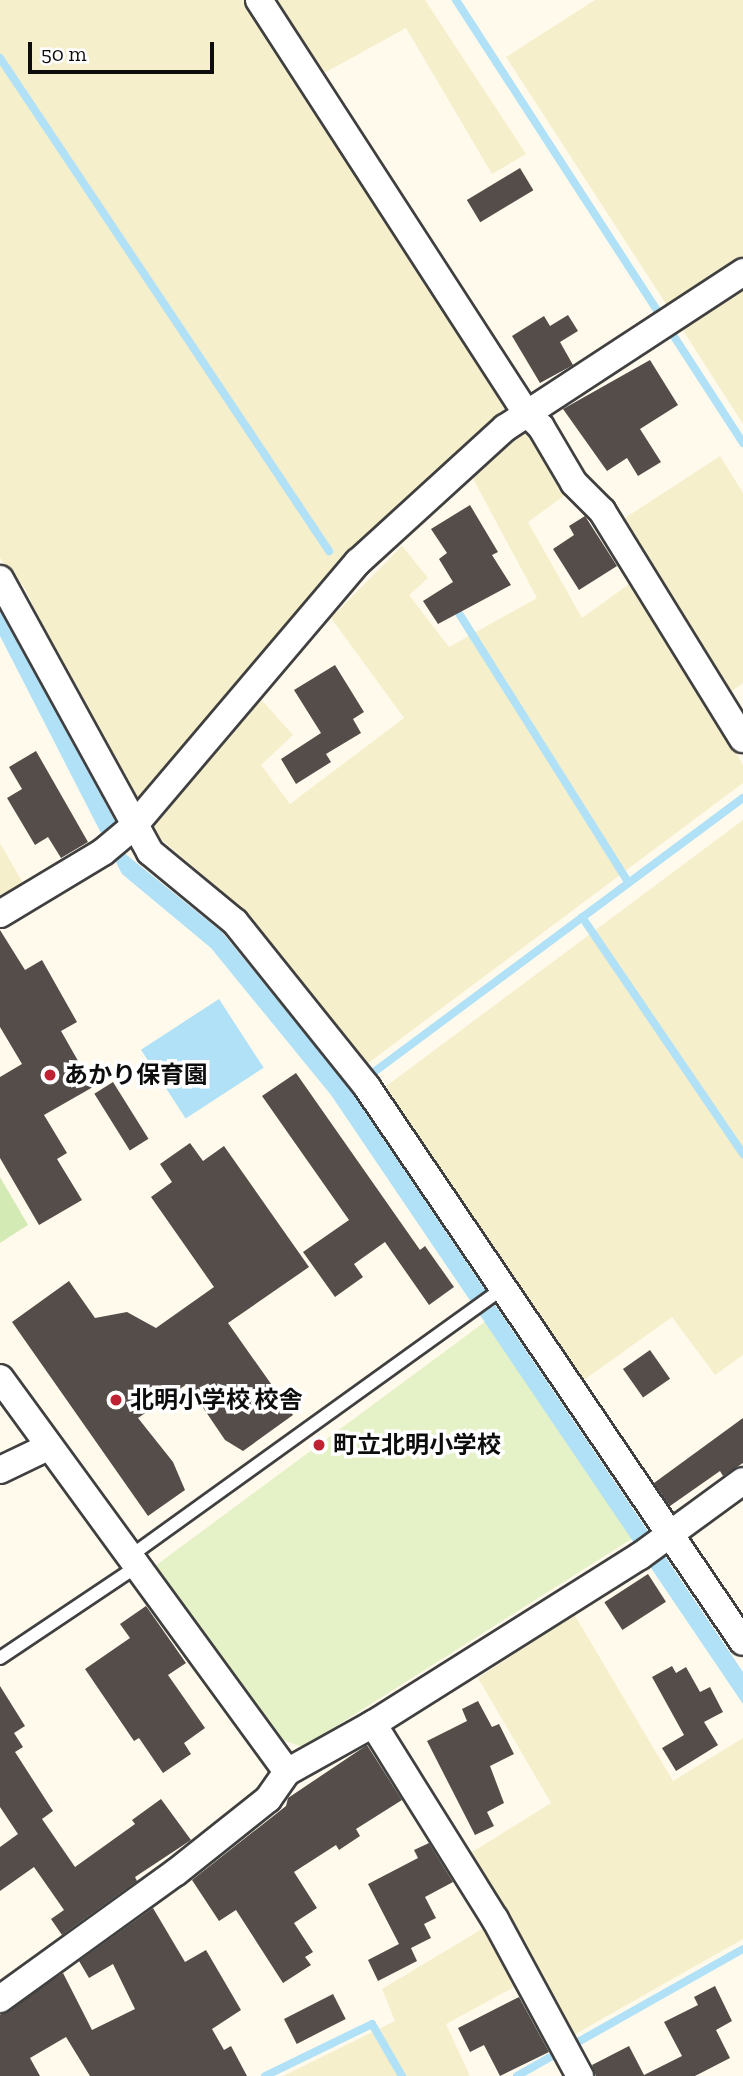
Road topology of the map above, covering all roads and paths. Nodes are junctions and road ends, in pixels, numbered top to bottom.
1 (259, 0) edge
2 (743, 272) edge
3 (526, 412) junction
4 (0, 579) edge
5 (743, 739) edge
6 (129, 831) junction
7 (0, 914) edge
8 (500, 1290) junction
9 (0, 1378) edge
10 (48, 1447) junction
11 (0, 1470) edge
12 (743, 1481) edge
13 (667, 1537) junction
14 (132, 1562) junction
15 (743, 1642) edge
16 (0, 1658) edge
17 (373, 1724) junction
18 (287, 1772) junction
19 (0, 1999) edge
20 (580, 2076) edge

1 - 3 street
2 - 3 street
3 - 5 street
3 - 6 street
4 - 6 street
6 - 7 street
6 - 8 street
8 - 13 street
8 - 14 lane
9 - 10 street
10 - 11 street
10 - 14 street
12 - 13 street
13 - 15 street
13 - 17 street
14 - 16 lane
14 - 18 street
17 - 18 street
17 - 20 street
18 - 19 street

